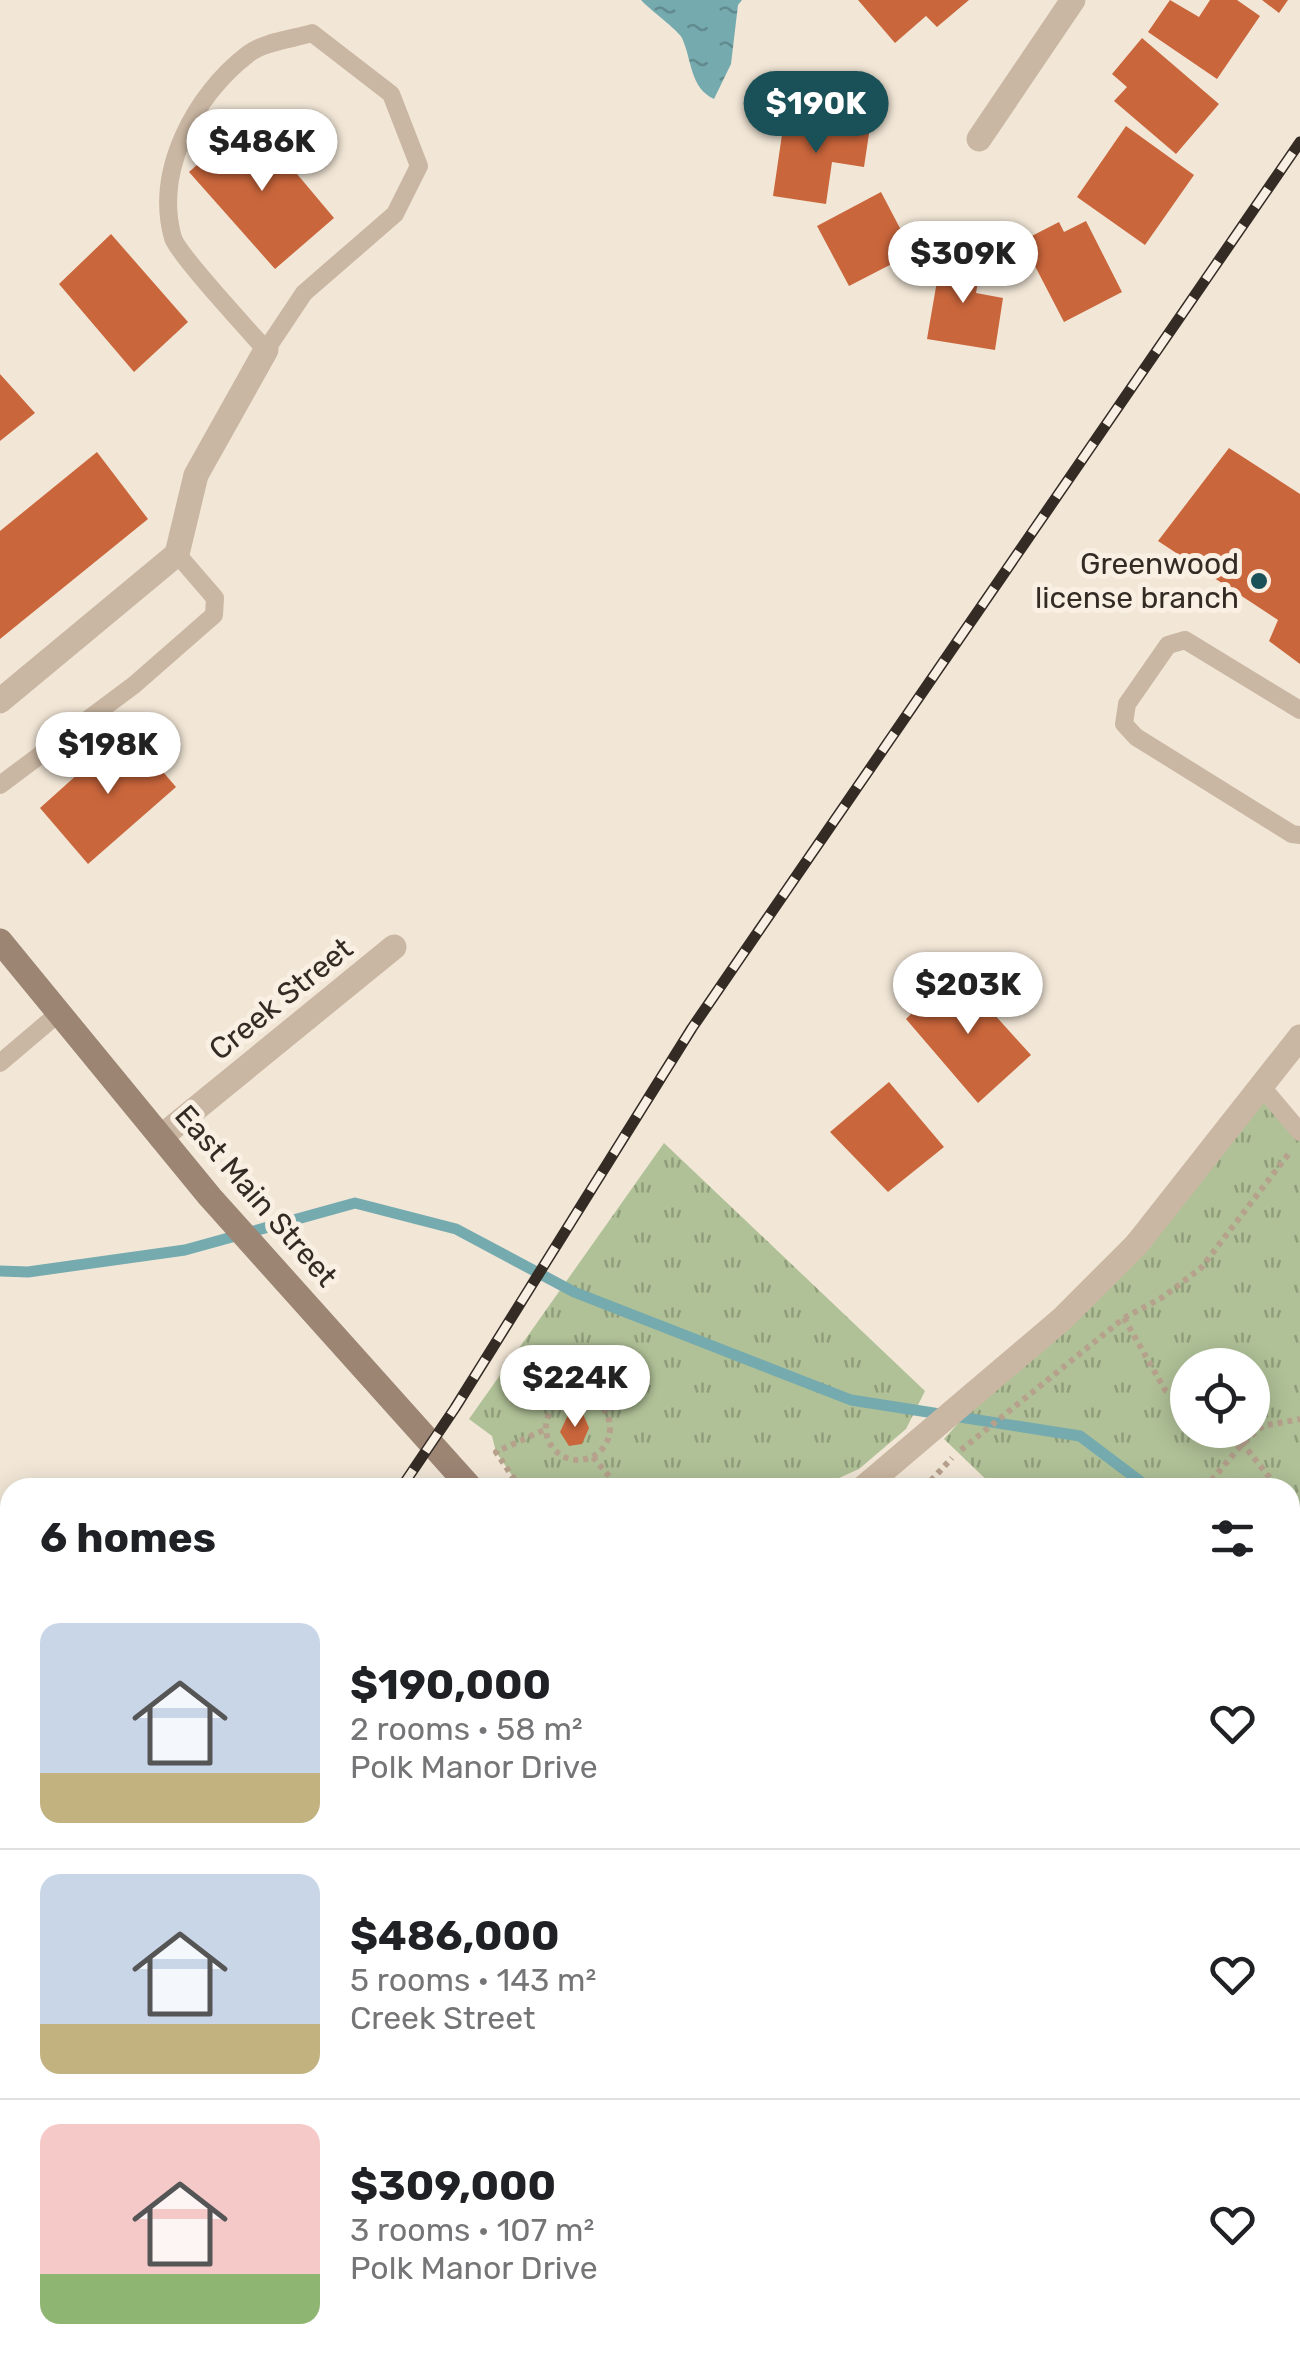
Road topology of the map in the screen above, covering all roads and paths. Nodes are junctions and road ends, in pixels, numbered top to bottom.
1 (1073, 0) edge
2 (979, 139) dead end
3 (266, 350) junction
4 (177, 554) junction
5 (0, 701) edge
6 (1300, 710) edge
7 (0, 784) edge
8 (1300, 835) edge
9 (0, 942) edge
10 (394, 948) dead end
11 (59, 1013) junction
12 (1300, 1037) edge
13 (0, 1063) edge
14 (1262, 1087) junction
15 (1300, 1132) edge
16 (161, 1137) junction
17 (1300, 1140) edge
18 (1124, 1318) junction
19 (1170, 1393) edge
20 (1300, 1419) edge
21 (1270, 1425) edge
22 (546, 1428) junction
23 (1238, 1448) edge
24 (1246, 1448) edge
25 (594, 1457) junction
26 (462, 1478) edge
27 (513, 1478) edge
28 (612, 1478) edge
29 (876, 1478) edge
30 (933, 1478) edge
31 (1214, 1478) edge
32 (1270, 1478) edge

1 - 2 street
3 - 3 lane
3 - 4 street
4 - 5 street
4 - 7 lane
6 - 8 lane
9 - 11 main road, East Main Street
10 - 16 street, Creek Street
11 - 13 lane
11 - 16 main road, East Main Street
12 - 14 street
14 - 15 lane
14 - 29 street
16 - 26 main road, East Main Street
17 - 18 path
18 - 19 path
18 - 30 path
20 - 21 path
22 - 25 path
22 - 25 path
22 - 27 path
23 - 31 path
24 - 32 path
25 - 28 path

